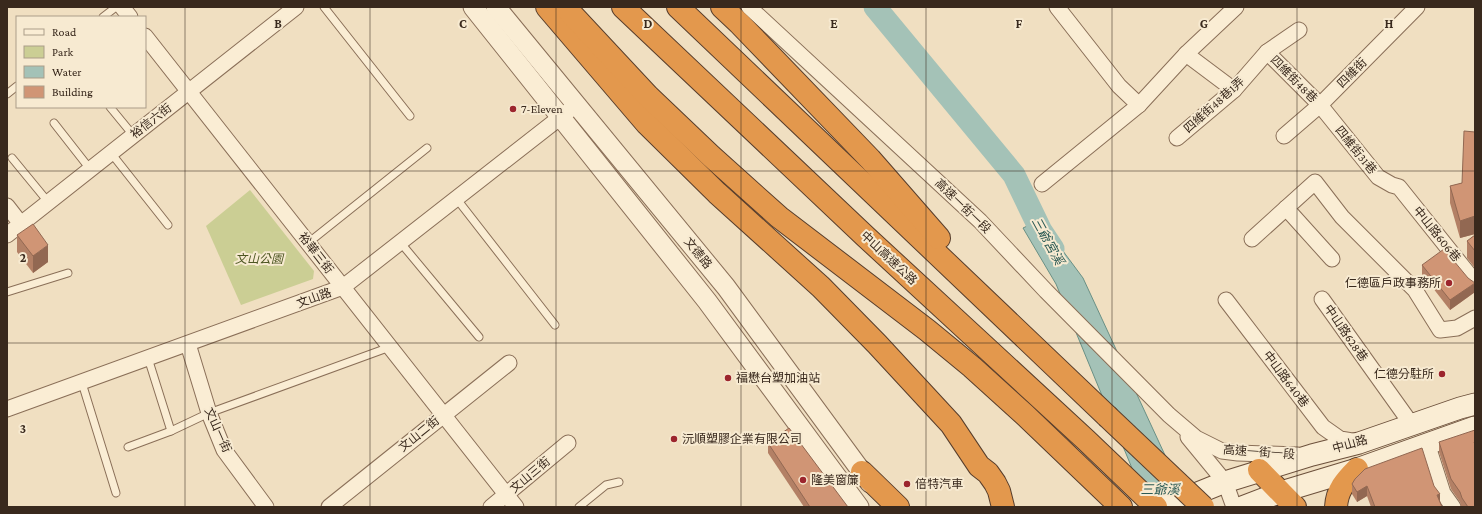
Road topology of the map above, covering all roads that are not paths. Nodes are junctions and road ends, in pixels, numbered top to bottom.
1 (116, 7) edge
2 (122, 7) edge
3 (324, 7) edge
4 (473, 7) edge
5 (496, 7) edge
6 (547, 7) edge
7 (565, 7) edge
8 (624, 7) edge
9 (678, 7) edge
10 (722, 7) edge
11 (749, 7) edge
12 (1058, 7) edge
13 (1236, 7) edge
14 (1417, 7) edge
15 (294, 8) edge
16 (104, 16) edge
17 (129, 16) edge
18 (1299, 30) dead end
19 (146, 37) edge
20 (1267, 52) junction
21 (1186, 54) junction
22 (16, 87) edge
23 (1234, 90) junction
24 (189, 92) junction
25 (7, 94) edge
26 (576, 104) junction
27 (1139, 105) junction
28 (1320, 105) junction
29 (111, 108) edge
30 (410, 116) dead end
31 (561, 116) junction
32 (54, 123) dead end
33 (133, 135) junction
34 (1284, 136) dead end
35 (1176, 138) dead end
36 (427, 148) dead end
37 (111, 153) junction
38 (12, 158) dead end
39 (90, 169) junction
40 (1042, 184) dead end
41 (1399, 187) joint
42 (456, 198) junction
43 (49, 203) junction
44 (7, 206) edge
45 (1286, 208) junction
46 (21, 224) junction
47 (168, 225) dead end
48 (7, 235) edge
49 (1252, 239) dead end
50 (400, 242) junction
51 (308, 243) junction
52 (1332, 259) dead end
53 (68, 273) dead end
54 (1475, 282) edge
55 (343, 287) junction
56 (7, 292) edge
57 (1322, 299) dead end
58 (1226, 300) dead end
59 (1475, 318) edge
60 (555, 325) dead end
61 (479, 337) dead end
62 (188, 344) junction
63 (390, 347) junction
64 (1034, 348) junction
65 (148, 358) junction
66 (509, 363) dead end
67 (82, 383) junction
68 (1475, 404) edge
69 (7, 410) edge
70 (209, 413) junction
71 (443, 414) junction
72 (1169, 415) junction
73 (1412, 425) junction
74 (1475, 427) edge
75 (171, 431) junction
76 (568, 443) dead end
77 (1359, 443) junction
78 (1427, 444) junction
79 (128, 447) dead end
80 (1312, 455) junction
81 (980, 466) junction
82 (1357, 468) junction
83 (1259, 470) junction
84 (862, 472) junction
85 (619, 482) dead end
86 (1225, 482) junction
87 (116, 492) dead end
88 (506, 495) junction
89 (1202, 500) edge
90 (1288, 500) edge
91 (265, 507) edge
92 (329, 507) edge
93 (491, 507) edge
94 (516, 507) edge
95 (579, 507) edge
96 (860, 507) edge
97 (888, 507) edge
98 (898, 507) edge
99 (994, 507) edge
100 (1003, 507) edge
101 (1121, 507) edge
102 (1156, 507) edge
103 (1162, 507) edge
104 (1234, 507) edge
105 (1242, 507) edge
106 (1336, 507) edge
107 (1453, 507) edge

1 - 16 lane
2 - 17 street
3 - 30 lane
4 - 31 street, 文德路
5 - 26 street, 文德路
6 - 81 highway
7 - 101 highway
8 - 102 highway, 中山高速公路
9 - 64 highway
10 - 64 highway
11 - 72 street, 高速一街一段
12 - 27 street
13 - 21 street
14 - 28 street, 四維街
15 - 24 street, 裕信六街
18 - 20 street, 四維街48巷1弄
19 - 24 street, 裕華三街
20 - 23 street, 四維街48巷1弄
20 - 28 street, 四維街48巷
21 - 23 street
21 - 27 street
22 - 25 lane
23 - 35 street, 四維街48巷1弄
24 - 33 street, 裕信六街
24 - 51 street, 裕華三街
26 - 31 street, 文山路
26 - 84 street, 文德路
27 - 40 street
28 - 34 street, 四維街
28 - 41 street, 四維街31巷
29 - 33 lane
31 - 42 street, 文山路
31 - 96 street, 文德路
32 - 39 lane
33 - 37 street, 裕信六街
36 - 51 lane
37 - 39 street, 裕信六街
37 - 47 lane
38 - 43 lane
39 - 43 street, 裕信六街
41 - 54 street, 中山路606巷
42 - 50 street, 文山路
42 - 60 lane
43 - 46 street, 裕信六街
44 - 46 street
45 - 49 street
45 - 52 street
45 - 59 street
46 - 48 street, 裕信六街
50 - 55 street, 文山路
50 - 61 lane
51 - 55 street, 裕華三街
53 - 56 lane
55 - 62 street, 文山路
55 - 63 street, 裕華三街
57 - 73 street, 中山路628巷
58 - 77 street, 中山路640巷
62 - 65 street, 文山路
62 - 70 street, 文山一街
63 - 70 lane
63 - 71 street, 裕華三街
64 - 89 highway, bridge
65 - 67 street, 文山路
65 - 75 lane
66 - 71 street, 文山二街
67 - 69 street, 文山路
67 - 87 lane
68 - 73 main road, 中山路
70 - 75 lane
70 - 91 street, 文山一街
71 - 88 street, 裕華三街
71 - 92 street, 文山二街
72 - 80 street, 高速一街一段
72 - 86 street, 高速一街一段
73 - 77 main road, 中山路
74 - 78 main road, 中山路
75 - 79 lane
76 - 88 street, 文山三街
77 - 80 main road, 中山路
78 - 82 main road, 中山路
78 - 107 street
80 - 83 main road, 中山路
81 - 99 highway
81 - 100 highway
82 - 90 main road, 中山路
82 - 106 highway
83 - 86 main road, 中山路
83 - 90 highway
84 - 97 street, 文德路
84 - 98 highway
85 - 95 lane
86 - 89 main road, 中山路
86 - 104 street, 高速一街一段
88 - 93 street, 文山三街
88 - 94 street, 裕華三街
89 - 103 main road, 中山路
90 - 105 main road, 中山路

